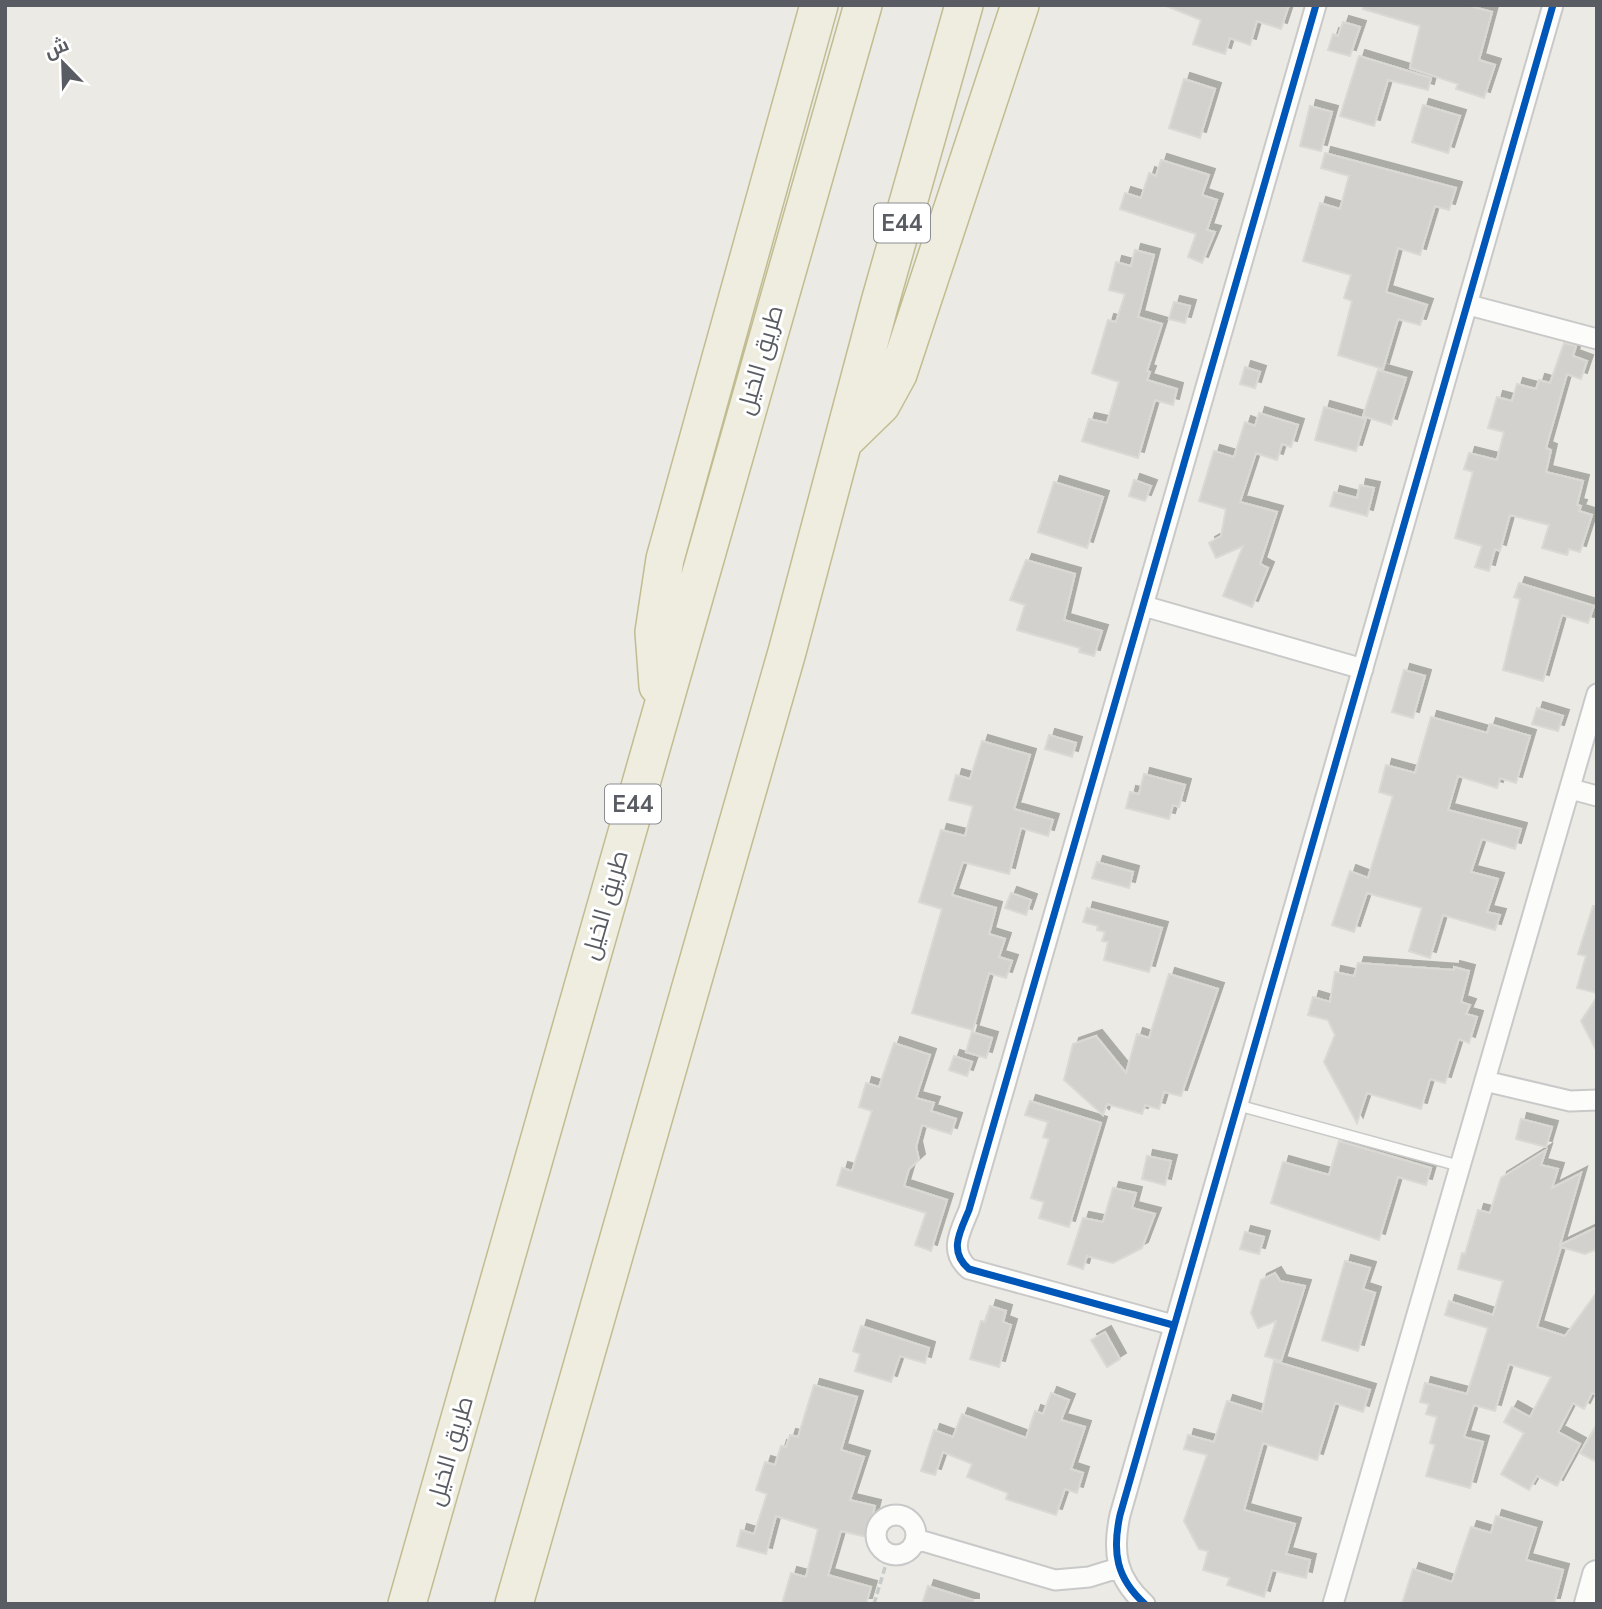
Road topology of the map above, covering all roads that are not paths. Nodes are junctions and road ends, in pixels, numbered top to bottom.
1 (819, 5) edge
2 (863, 5) edge
3 (964, 5) edge
4 (1020, 5) edge
5 (1316, 5) edge
6 (1553, 5) edge
7 (1469, 305) junction
8 (1597, 339) edge
9 (844, 442) junction
10 (1144, 606) junction
11 (1363, 669) junction
12 (1597, 694) edge
13 (661, 706) junction
14 (1571, 789) junction
15 (1597, 796) edge
16 (1485, 1081) junction
17 (1597, 1100) edge
18 (1237, 1105) junction
19 (1460, 1166) junction
20 (1173, 1325) junction
21 (916, 1539) junction
22 (1118, 1568) junction
23 (1597, 1576) edge
24 (407, 1604) edge
25 (514, 1604) edge
26 (1145, 1604) edge
27 (1333, 1604) edge
28 (1589, 1604) edge

1 - 13 highway
2 - 13 highway, طريق الخيل / E44
3 - 9 highway, E44
4 - 9 highway
5 - 10 street
6 - 7 street
7 - 8 street
7 - 11 street
9 - 25 highway, E44
10 - 11 street
10 - 20 street
11 - 18 street
12 - 14 street
13 - 24 highway, طريق الخيل / E44
14 - 15 street
14 - 16 street
16 - 17 street
16 - 19 street
18 - 19 lane
18 - 20 street
19 - 27 street
20 - 22 street
21 - 21 street
21 - 22 street
22 - 26 street
23 - 28 street

